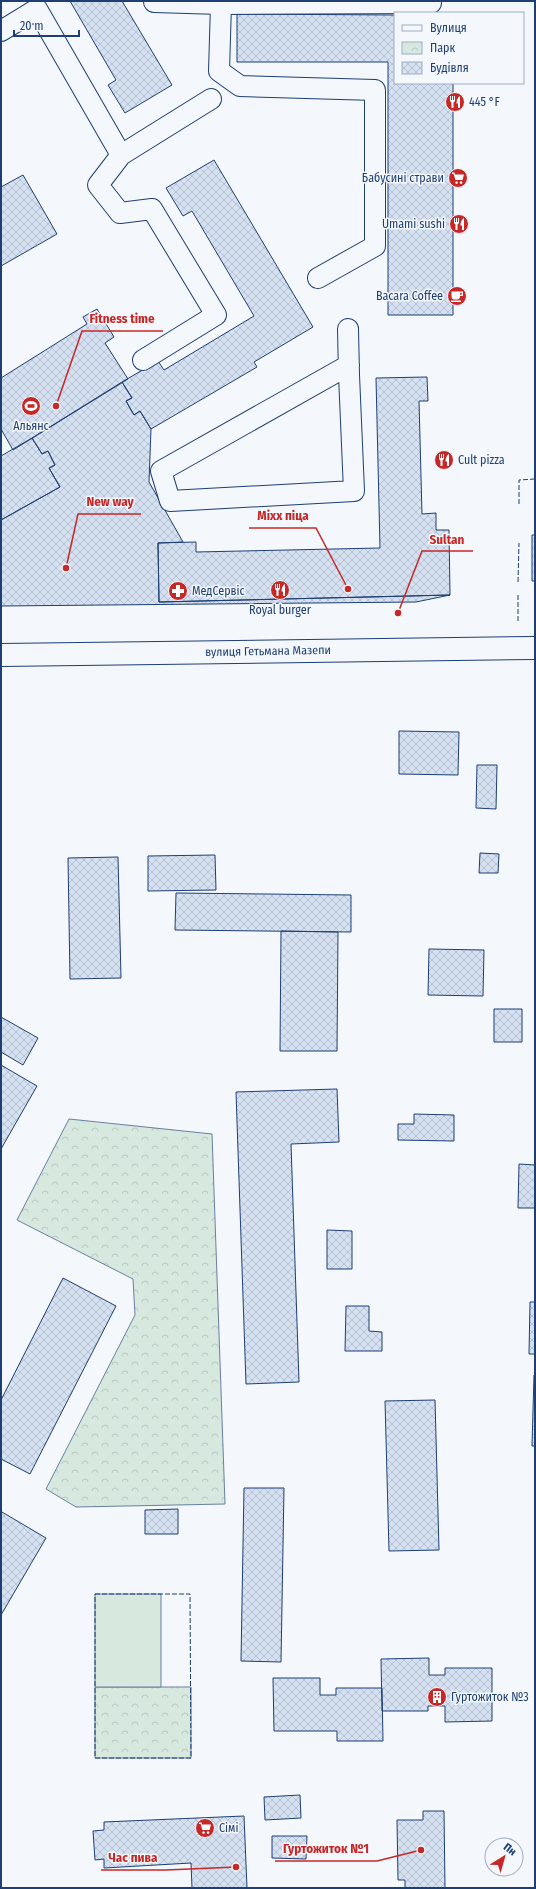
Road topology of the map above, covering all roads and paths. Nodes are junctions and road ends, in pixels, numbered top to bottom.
1 (154, 2) dead end
2 (431, 3) dead end
3 (221, 4) junction
4 (1, 31) edge
5 (211, 99) dead end
6 (121, 154) junction
7 (318, 278) dead end
8 (348, 329) dead end
9 (143, 360) dead end
10 (349, 365) junction
11 (535, 648) edge
12 (1, 655) edge

1 - 3 street
2 - 3 street
3 - 7 street
4 - 6 street
5 - 6 street
6 - 9 street
8 - 10 street
10 - 10 street
11 - 12 main road, вулиця Гетьмана Мазепи

